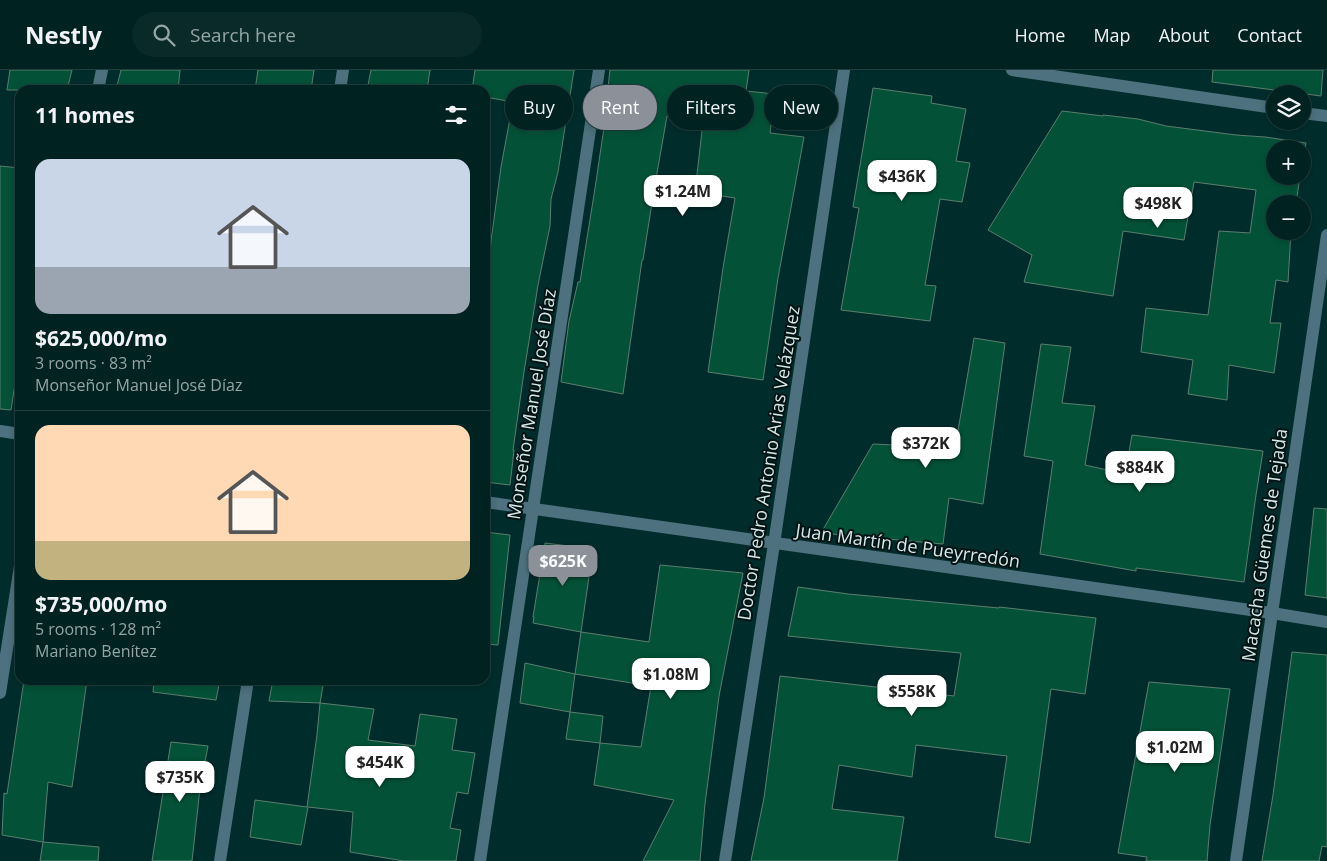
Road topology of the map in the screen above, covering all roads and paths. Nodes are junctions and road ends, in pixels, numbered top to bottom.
1 (102, 70) edge
2 (343, 70) edge
3 (599, 70) edge
4 (844, 70) edge
5 (1012, 70) edge
6 (1070, 74) edge
7 (99, 85) edge
8 (341, 85) edge
9 (1266, 107) edge
10 (1311, 113) edge
11 (1327, 116) edge
12 (1327, 235) edge
13 (0, 432) edge
14 (15, 434) edge
15 (490, 503) edge
16 (533, 509) junction
17 (774, 544) junction
18 (15, 598) edge
19 (1272, 613) junction
20 (1327, 622) edge
21 (247, 685) edge
22 (0, 693) edge
23 (220, 861) edge
24 (480, 861) edge
25 (725, 861) edge
26 (1236, 861) edge

1 - 7 street
2 - 8 street
3 - 16 street, Monseñor Manuel José Díaz
4 - 17 street, Doctor Pedro Antonio Arias Velázquez
5 - 6 street
6 - 9 street
10 - 11 street
12 - 19 street, Macacha Güemes de Tejada
13 - 14 street
15 - 16 street, Juan Martín de Pueyrredón
16 - 17 street, Juan Martín de Pueyrredón
16 - 24 street, Monseñor Manuel José Díaz
17 - 19 street, Juan Martín de Pueyrredón
17 - 25 street, Doctor Pedro Antonio Arias Velázquez
18 - 22 street
19 - 20 street, Juan Martín de Pueyrredón
19 - 26 street, Macacha Güemes de Tejada
21 - 23 street

